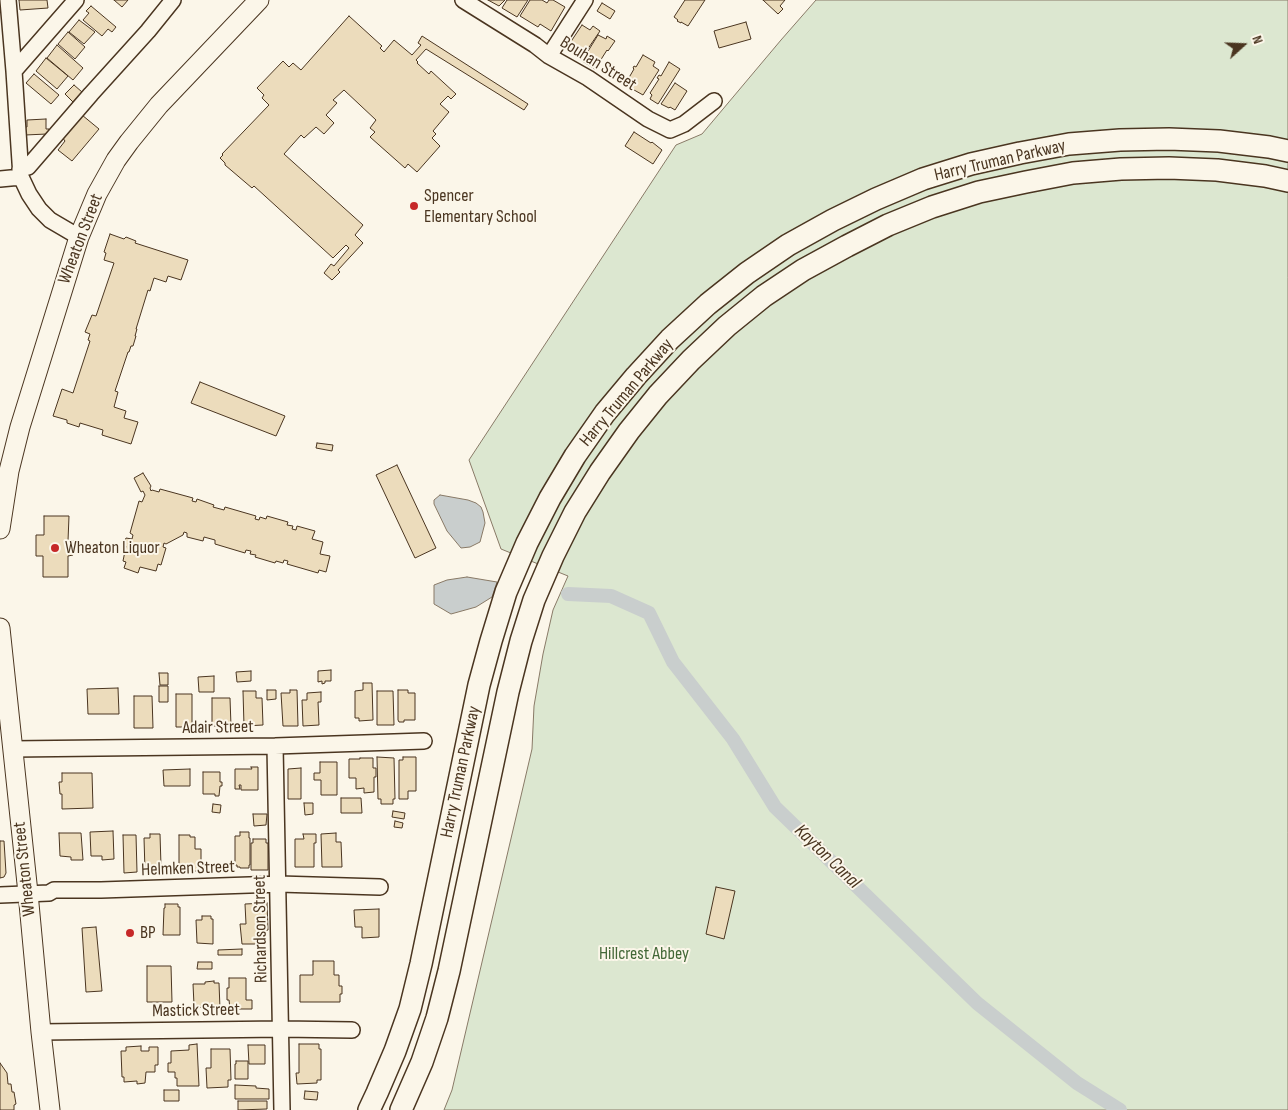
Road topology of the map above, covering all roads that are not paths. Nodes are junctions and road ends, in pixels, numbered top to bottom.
1 (8, 0) edge
2 (76, 0) edge
3 (173, 0) edge
4 (259, 0) edge
5 (463, 0) edge
6 (585, 0) edge
7 (549, 56) junction
8 (14, 71) junction
9 (714, 101) dead end
10 (1288, 151) edge
11 (20, 173) junction
12 (0, 179) edge
13 (1288, 180) edge
14 (79, 237) junction
15 (0, 529) edge
16 (0, 628) edge
17 (424, 741) dead end
18 (275, 746) junction
19 (12, 749) junction
20 (279, 884) junction
21 (380, 887) dead end
22 (28, 893) junction
23 (0, 895) edge
24 (281, 1029) junction
25 (352, 1030) dead end
26 (41, 1032) junction
27 (50, 1110) edge
28 (282, 1110) edge
29 (369, 1110) edge
30 (402, 1110) edge

1 - 8 street
2 - 8 street
3 - 11 street
4 - 14 main road, Wheaton Street
5 - 7 street, Bouhan Street
6 - 7 street
7 - 9 street, Bouhan Street
8 - 11 street
10 - 29 highway, Harry Truman Parkway
11 - 12 street
11 - 14 street
13 - 30 highway, Harry Truman Parkway
14 - 15 main road, Wheaton Street
16 - 19 main road, Wheaton Street
17 - 18 street, Adair Street
18 - 19 street, Adair Street
18 - 20 street, Richardson Street
19 - 22 main road, Wheaton Street
20 - 21 street, Helmken Street
20 - 22 street, Helmken Street
20 - 24 street, Richardson Street
22 - 23 street, Helmken Street
22 - 26 main road, Wheaton Street
24 - 25 street, Mastick Street
24 - 26 street, Mastick Street
24 - 28 street, Richardson Street
26 - 27 main road, Wheaton Street

